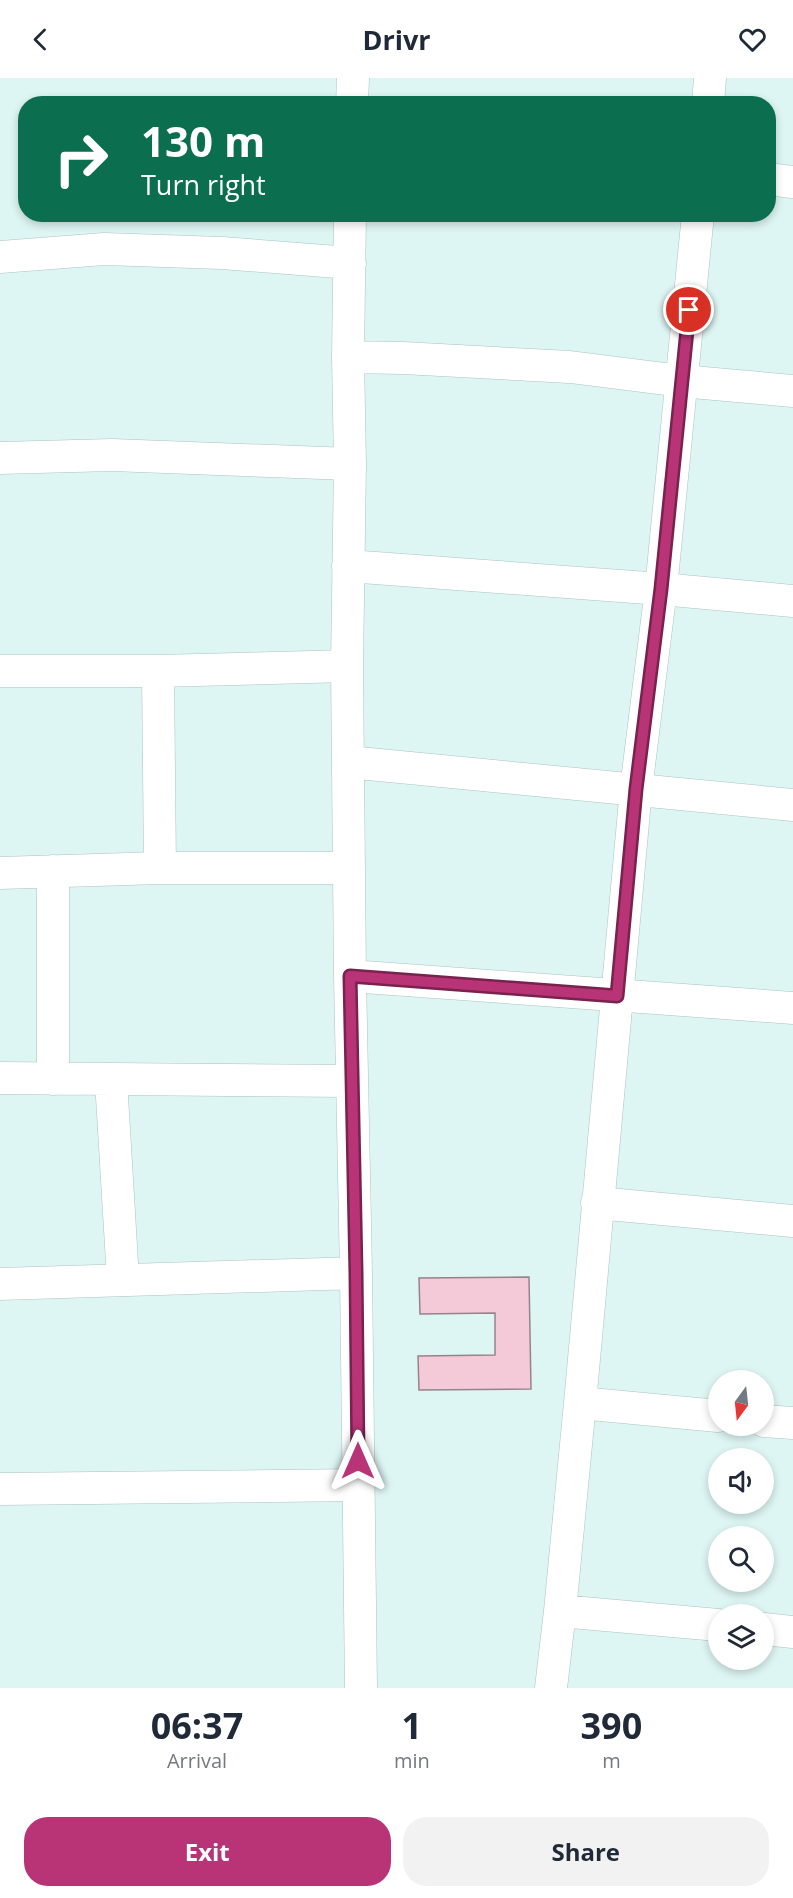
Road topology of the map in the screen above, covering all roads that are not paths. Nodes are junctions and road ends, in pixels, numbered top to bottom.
1 (352, 78) edge
2 (710, 78) edge
3 (352, 96) edge
4 (709, 96) edge
5 (776, 180) edge
6 (793, 182) edge
7 (350, 222) edge
8 (697, 222) edge
9 (0, 257) edge
10 (350, 263) junction
11 (348, 357) junction
12 (681, 381) junction
13 (793, 391) edge
14 (0, 458) edge
15 (350, 464) junction
16 (348, 566) junction
17 (661, 589) junction
18 (793, 601) edge
19 (347, 666) junction
20 (0, 671) edge
21 (158, 671) junction
22 (348, 762) junction
23 (636, 789) junction
24 (793, 805) edge
25 (160, 868) junction
26 (349, 868) junction
27 (53, 871) junction
28 (0, 873) edge
29 (350, 976) junction
30 (617, 996) junction
31 (793, 1008) edge
32 (0, 1078) edge
33 (53, 1079) junction
34 (111, 1080) junction
35 (352, 1081) junction
36 (597, 1203) junction
37 (793, 1221) edge
38 (356, 1273) junction
39 (123, 1279) junction
40 (0, 1284) edge
41 (580, 1403) junction
42 (708, 1415) edge
43 (774, 1421) edge
44 (793, 1423) edge
45 (358, 1485) junction
46 (0, 1489) edge
47 (560, 1611) junction
48 (708, 1624) edge
49 (774, 1630) edge
50 (793, 1632) edge
51 (361, 1688) edge
52 (551, 1688) edge

1 - 3 street
2 - 4 street
5 - 6 street
7 - 10 street
8 - 12 street
9 - 10 street
10 - 11 street
11 - 12 street
11 - 15 street
12 - 13 street
12 - 17 street
14 - 15 street
15 - 16 street
16 - 17 street
16 - 19 street
17 - 18 street
17 - 23 street
19 - 21 street
19 - 22 street
20 - 21 street
21 - 25 street
22 - 23 street
22 - 26 street
23 - 24 street
23 - 30 street
25 - 26 street
25 - 27 street
26 - 29 street
27 - 28 street
27 - 33 street
29 - 30 street
29 - 35 street
30 - 31 street
30 - 36 street
32 - 33 street
33 - 34 street
34 - 35 street
34 - 39 street
35 - 38 street
36 - 37 street
36 - 41 street
38 - 39 street
38 - 45 street
39 - 40 street
41 - 42 street
41 - 47 street
43 - 44 street
45 - 46 street
45 - 51 street
47 - 48 street
47 - 52 street
49 - 50 street

